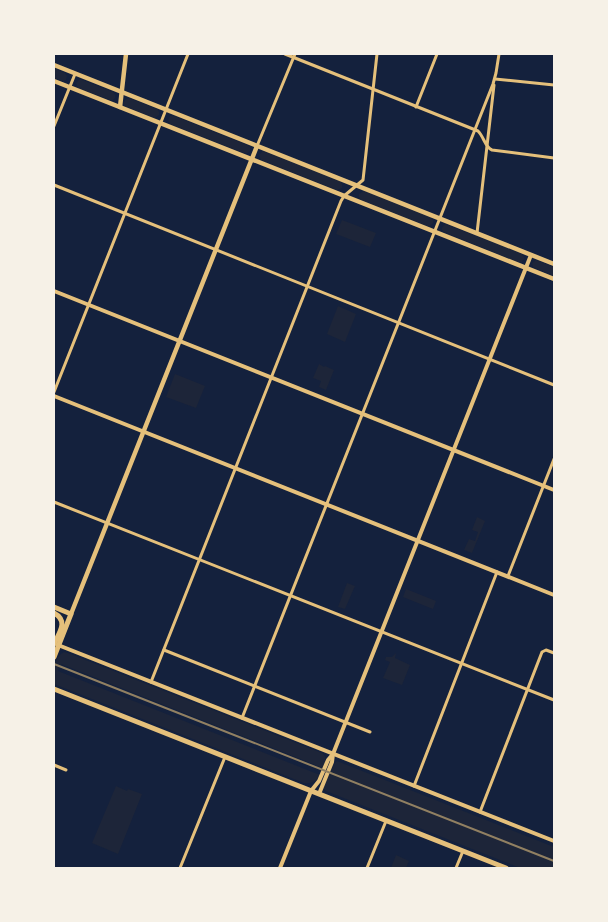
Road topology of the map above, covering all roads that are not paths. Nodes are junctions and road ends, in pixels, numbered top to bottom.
1 (126, 54) edge
2 (188, 54) edge
3 (285, 54) edge
4 (377, 54) edge
5 (437, 54) edge
6 (498, 54) edge
7 (294, 56) edge
8 (54, 66) edge
9 (75, 74) junction
10 (495, 78) junction
11 (54, 81) edge
12 (554, 85) edge
13 (69, 87) junction
14 (373, 89) junction
15 (121, 92) junction
16 (120, 107) junction
17 (416, 107) junction
18 (166, 110) junction
19 (161, 123) junction
20 (54, 126) edge
21 (475, 130) junction
22 (257, 146) junction
23 (487, 146) junction
24 (554, 158) edge
25 (252, 159) junction
26 (54, 184) edge
27 (357, 186) junction
28 (344, 196) junction
29 (125, 213) junction
30 (440, 219) junction
31 (435, 232) junction
32 (477, 233) junction
33 (216, 249) junction
34 (531, 255) junction
35 (554, 264) edge
36 (526, 268) junction
37 (554, 279) edge
38 (308, 286) junction
39 (54, 291) edge
40 (88, 305) junction
41 (399, 322) junction
42 (179, 341) junction
43 (490, 359) junction
44 (271, 378) junction
45 (554, 385) edge
46 (54, 392) edge
47 (54, 396) edge
48 (363, 414) junction
49 (143, 432) junction
50 (454, 450) junction
51 (554, 459) edge
52 (235, 468) junction
53 (544, 486) junction
54 (554, 490) edge
55 (54, 502) edge
56 (327, 504) junction
57 (107, 523) junction
58 (418, 540) junction
59 (199, 560) junction
60 (497, 572) junction
61 (508, 576) junction
62 (554, 594) edge
63 (291, 596) junction
64 (54, 610) edge
65 (71, 615) junction
66 (381, 632) junction
67 (56, 645) edge
68 (164, 650) junction
69 (554, 653) edge
70 (54, 657) edge
71 (461, 663) junction
72 (151, 682) junction
73 (255, 686) junction
74 (54, 689) edge
75 (527, 690) junction
76 (554, 700) edge
77 (242, 718) junction
78 (346, 722) junction
79 (370, 732) dead end
80 (333, 754) junction
81 (225, 757) junction
82 (54, 765) edge
83 (66, 770) dead end
84 (414, 786) junction
85 (311, 791) junction
86 (319, 794) junction
87 (480, 812) junction
88 (386, 821) junction
89 (554, 841) edge
90 (463, 851) junction
91 (180, 868) edge
92 (280, 868) edge
93 (367, 868) edge
94 (456, 868) edge
95 (506, 868) edge

1 - 15 main road
2 - 18 street
3 - 7 street
4 - 14 street
5 - 17 street
6 - 10 street
7 - 14 street
7 - 22 street
8 - 9 main road
9 - 13 street
9 - 15 main road
10 - 12 street
10 - 21 street
10 - 23 street
11 - 13 main road
13 - 16 main road
13 - 20 street
14 - 17 street
14 - 27 street
15 - 16 main road
15 - 18 main road
16 - 19 main road
17 - 21 street
18 - 19 street
18 - 22 main road
19 - 25 main road
19 - 29 street
21 - 23 street
21 - 30 street
22 - 25 main road
22 - 27 main road
23 - 24 street
23 - 32 street
25 - 28 main road
25 - 33 main road
26 - 29 street
27 - 28 street
27 - 30 main road
28 - 31 main road
28 - 38 street
29 - 33 street
29 - 40 street
30 - 31 street
30 - 32 main road
31 - 36 main road
31 - 41 street
32 - 34 main road
33 - 38 street
33 - 42 main road
34 - 35 main road
34 - 36 street
36 - 37 main road
36 - 43 street
38 - 41 street
38 - 44 street
39 - 40 street
40 - 42 street
40 - 46 street
41 - 43 street
41 - 48 street
42 - 44 street
42 - 49 main road
43 - 45 street
43 - 50 street
44 - 48 street
44 - 52 street
47 - 49 street
48 - 50 street
48 - 56 street
49 - 52 street
49 - 57 main road
50 - 53 street
50 - 58 street
51 - 53 street
52 - 56 street
52 - 59 street
53 - 54 street
53 - 61 street
55 - 57 street
56 - 58 street
56 - 63 street
57 - 59 street
57 - 65 main road
58 - 60 street
58 - 66 street
59 - 63 street
59 - 68 street
60 - 61 street
60 - 71 street
61 - 62 street
63 - 66 street
63 - 73 street
64 - 65 main road
64 - 67 main road
65 - 67 main road
66 - 71 street
66 - 78 street
67 - 70 main road
67 - 72 street
68 - 72 street
68 - 73 street
69 - 75 street
71 - 75 street
71 - 84 street
72 - 77 street
73 - 77 street
73 - 78 street
74 - 81 main road
75 - 76 street
75 - 87 street
77 - 80 street
78 - 79 street
78 - 80 street
80 - 84 street
80 - 85 street
80 - 86 street
81 - 85 main road
81 - 91 street
82 - 83 street
84 - 87 street
85 - 86 main road
85 - 92 street
86 - 88 main road
87 - 89 street
88 - 90 main road
88 - 93 street
90 - 94 street
90 - 95 main road

